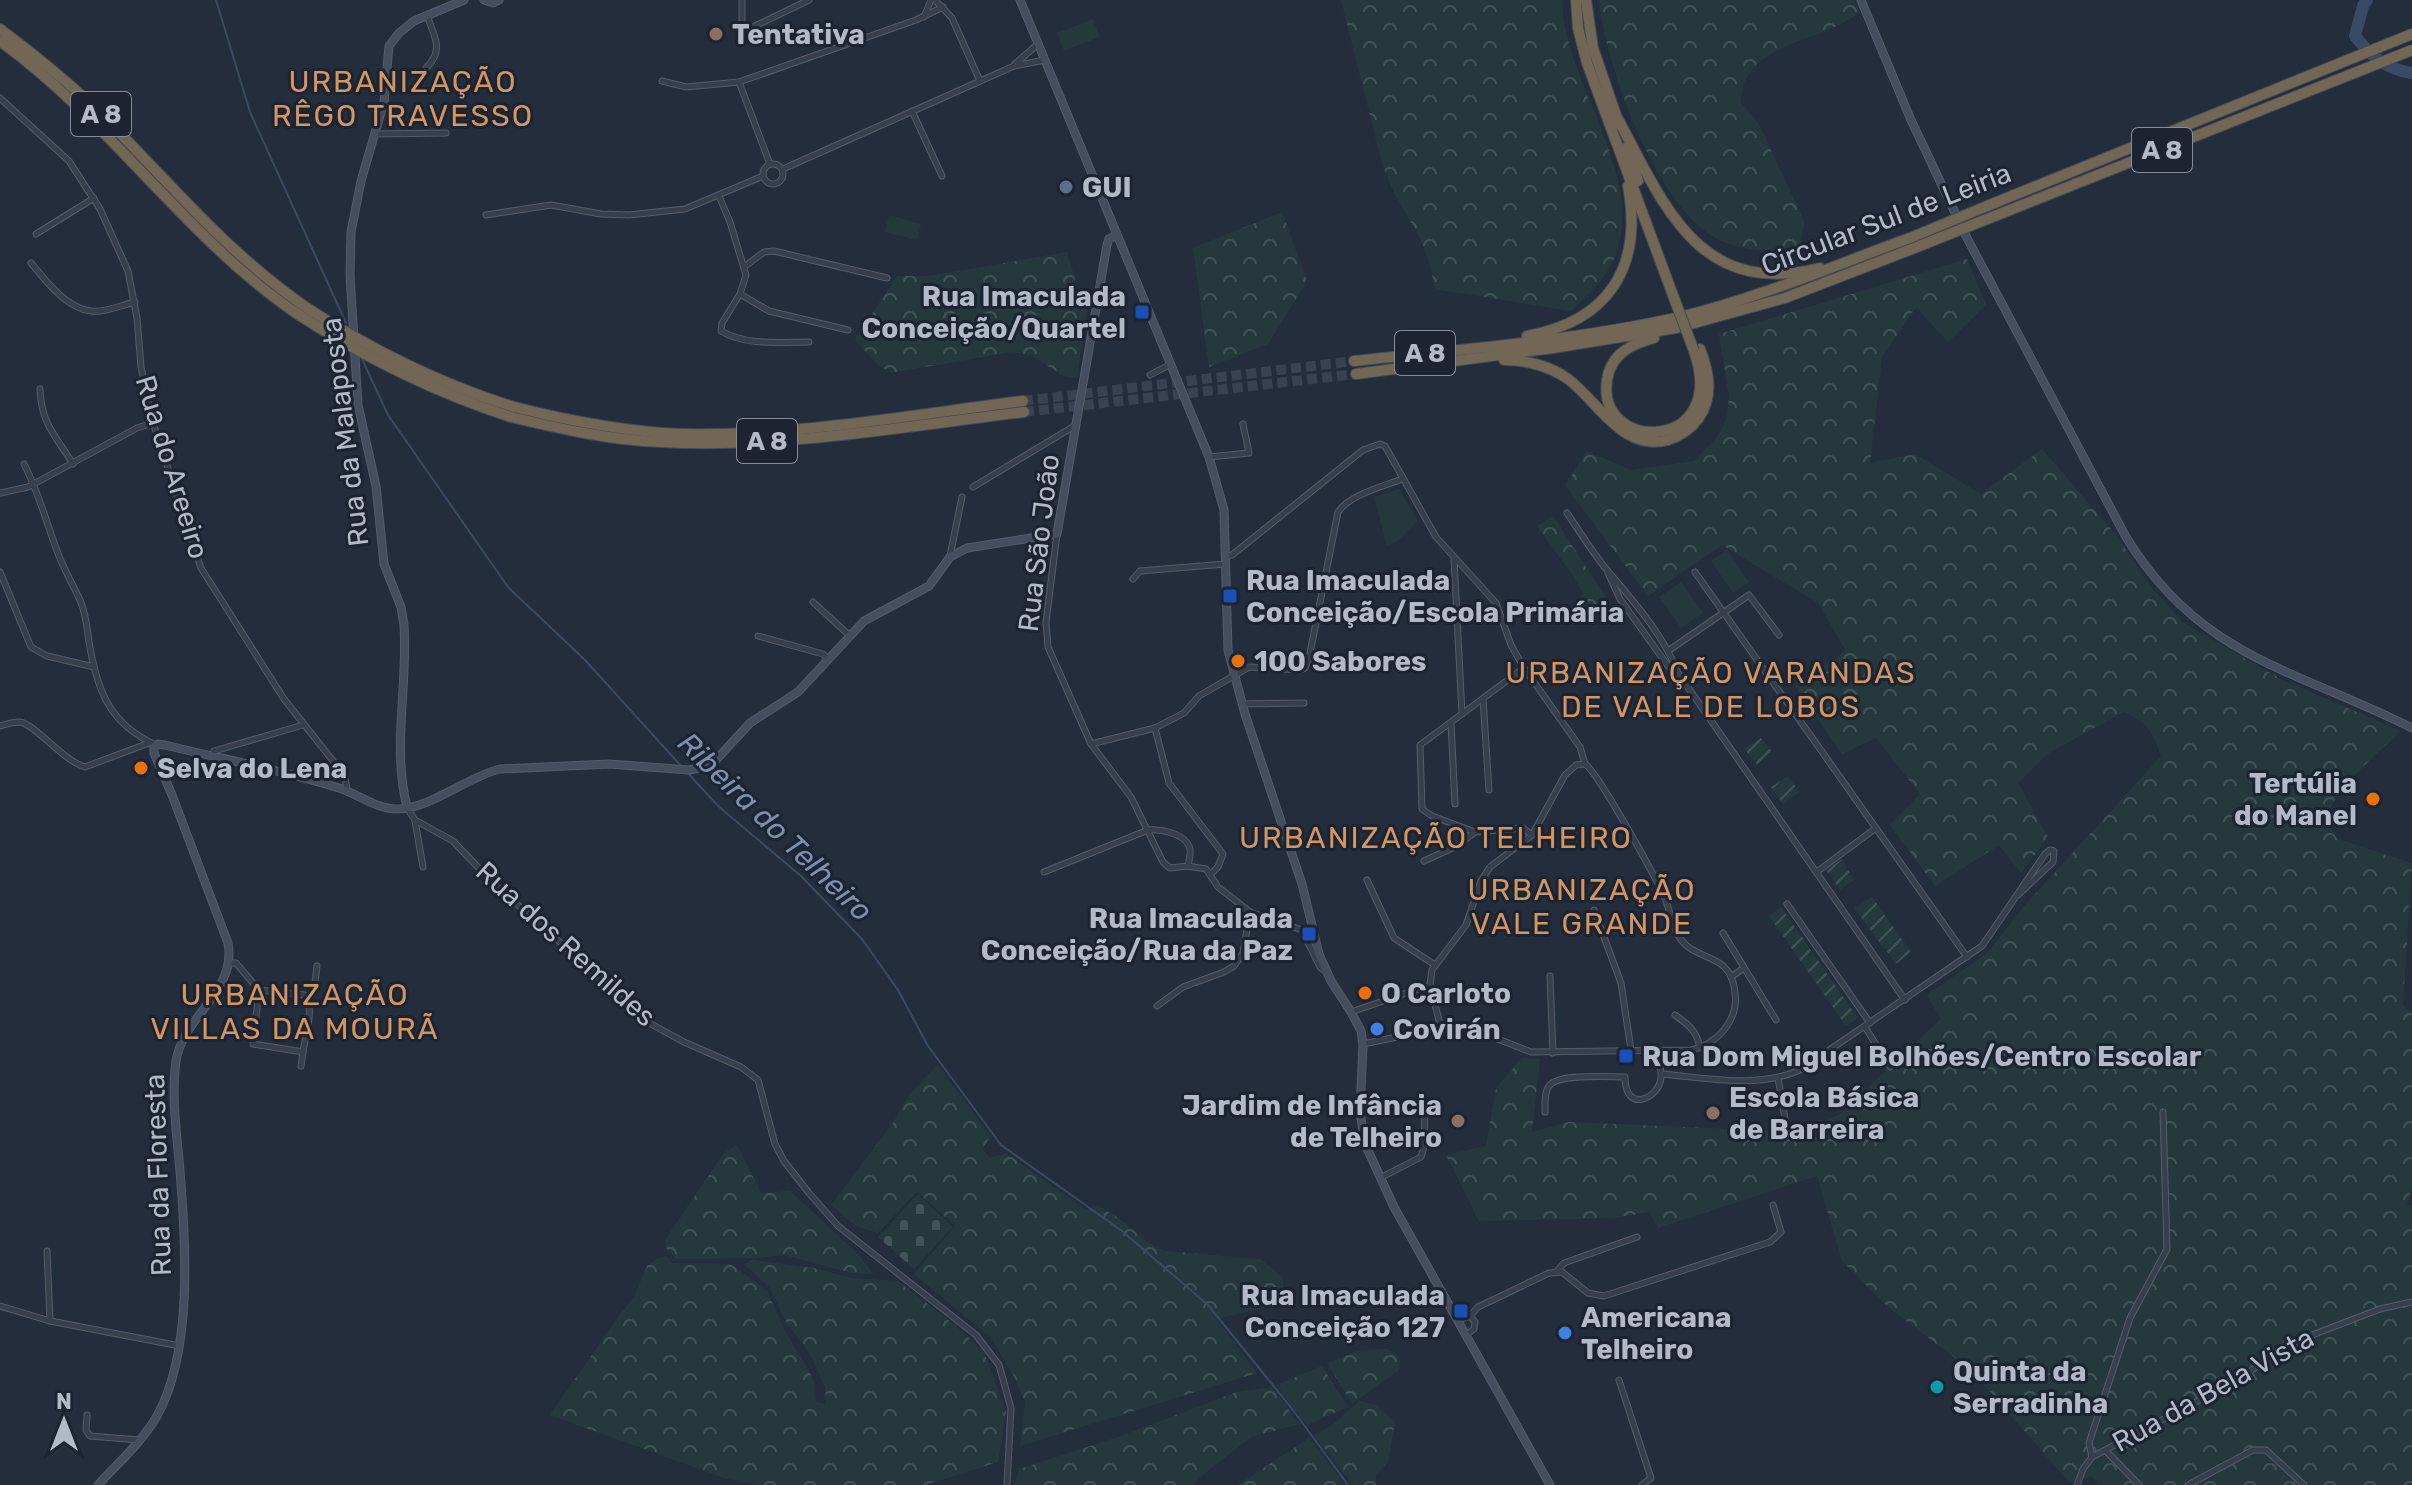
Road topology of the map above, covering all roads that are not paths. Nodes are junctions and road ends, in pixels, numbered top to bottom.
1 (464, 0) edge
2 (484, 0) edge
3 (499, 0) edge
4 (742, 0) edge
5 (809, 0) edge
6 (933, 0) edge
7 (1020, 0) edge
8 (1576, 0) edge
9 (1586, 0) edge
10 (1861, 0) edge
11 (943, 7) junction
12 (427, 14) junction
13 (924, 17) junction
14 (0, 29) edge
15 (2412, 34) edge
16 (0, 41) edge
17 (1038, 44) junction
18 (2412, 50) edge
19 (1045, 60) junction
20 (1014, 66) junction
21 (426, 68) dead end
22 (662, 81) dead end
23 (980, 81) junction
24 (739, 82) junction
25 (0, 98) edge
26 (912, 111) junction
27 (1618, 119) junction
28 (446, 133) dead end
29 (376, 134) junction
30 (770, 164) junction
31 (1625, 168) junction
32 (783, 169) junction
33 (763, 176) junction
34 (942, 176) dead end
35 (719, 196) junction
36 (94, 198) junction
37 (486, 215) dead end
38 (36, 234) dead end
39 (1117, 235) junction
40 (1911, 244) junction
41 (1853, 259) junction
42 (31, 263) dead end
43 (744, 267) junction
44 (887, 278) dead end
45 (1674, 289) junction
46 (740, 294) junction
47 (135, 302) junction
48 (303, 312) junction
49 (1676, 328) junction
50 (848, 330) dead end
51 (809, 342) dead end
52 (1496, 345) junction
53 (1697, 350) junction
54 (1354, 361) tunnel mouth
55 (1458, 362) junction
56 (1171, 364) junction
57 (1356, 374) tunnel mouth
58 (1150, 375) dead end
59 (40, 389) dead end
60 (1024, 406) tunnel mouth
61 (153, 423) junction
62 (1243, 424) dead end
63 (1077, 425) junction
64 (1209, 457) junction
65 (24, 464) dead end
66 (73, 464) junction
67 (1402, 479) junction
68 (35, 484) junction
69 (973, 487) dead end
70 (0, 493) edge
71 (962, 497) dead end
72 (1567, 513) dead end
73 (1057, 534) junction
74 (950, 557) junction
75 (1454, 558) junction
76 (1225, 561) junction
77 (1607, 570) junction
78 (0, 572) edge
79 (1695, 572) dead end
80 (1133, 579) dead end
81 (813, 602) dead end
82 (1722, 612) junction
83 (1779, 635) dead end
84 (758, 636) dead end
85 (850, 636) junction
86 (1668, 651) junction
87 (828, 659) junction
88 (94, 667) junction
89 (1524, 668) junction
90 (1678, 673) junction
91 (1234, 675) junction
92 (1483, 698) junction
93 (1304, 703) dead end
94 (1242, 704) junction
95 (1462, 714) junction
96 (1451, 722) junction
97 (303, 725) junction
98 (0, 726) edge
99 (1155, 728) junction
100 (2412, 728) edge
101 (153, 744) junction
102 (1091, 744) junction
103 (212, 757) junction
104 (1585, 764) junction
105 (347, 790) junction
106 (1489, 790) dead end
107 (1455, 804) dead end
108 (407, 807) junction
109 (415, 820) junction
110 (1876, 828) junction
111 (1148, 830) junction
112 (1475, 832) junction
113 (1532, 835) junction
114 (1424, 861) dead end
115 (1188, 866) junction
116 (423, 867) dead end
117 (1818, 871) junction
118 (1044, 872) dead end
119 (1211, 875) junction
120 (1367, 880) dead end
121 (2018, 895) junction
122 (1787, 904) dead end
123 (1594, 910) dead end
124 (1250, 912) junction
125 (1723, 933) dead end
126 (1967, 957) junction
127 (230, 963) junction
128 (1435, 965) junction
129 (317, 966) dead end
130 (1744, 968) junction
131 (1326, 972) junction
132 (1550, 976) dead end
133 (1731, 977) junction
134 (1430, 985) junction
135 (259, 990) junction
136 (308, 998) junction
137 (1905, 1000) junction
138 (1157, 1006) dead end
139 (1351, 1012) junction
140 (1675, 1015) dead end
141 (1776, 1020) dead end
142 (1867, 1025) junction
143 (1441, 1028) junction
144 (1363, 1044) junction
145 (1700, 1048) junction
146 (1631, 1050) junction
147 (1656, 1051) junction
148 (303, 1052) junction
149 (1553, 1053) junction
150 (301, 1066) dead end
151 (1890, 1067) dead end
152 (1662, 1074) junction
153 (1778, 1078) junction
154 (1425, 1105) dead end
155 (1545, 1112) dead end
156 (2163, 1112) dead end
157 (1787, 1130) dead end
158 (1380, 1178) junction
159 (1773, 1205) dead end
160 (1637, 1237) dead end
161 (47, 1251) dead end
162 (1556, 1271) junction
163 (2412, 1302) edge
164 (0, 1306) edge
165 (1470, 1316) junction
166 (1458, 1320) junction
167 (50, 1321) junction
168 (1466, 1335) junction
169 (181, 1347) junction
170 (1619, 1380) dead end
171 (87, 1415) dead end
172 (140, 1440) junction
173 (2106, 1451) junction
174 (2092, 1457) junction
175 (98, 1485) edge
176 (1007, 1485) edge
177 (1550, 1485) edge
178 (1642, 1485) edge
179 (2077, 1485) edge
180 (2139, 1485) edge
181 (2188, 1485) edge
182 (2304, 1485) edge

1 - 12 street, Rua da Malaposta
2 - 3 street
4 - 5 street
6 - 11 street
6 - 13 street
7 - 17 street
8 - 31 highway
9 - 27 highway
10 - 100 street
11 - 13 street
11 - 23 street
12 - 21 street
12 - 29 street, Rua da Malaposta
13 - 24 street
14 - 48 highway, A 8
15 - 40 highway, Circular Sul de Leiria / A 8, bridge
16 - 48 highway, A 8
17 - 19 street
17 - 20 street
18 - 40 highway, Circular Sul de Leiria / A 8, bridge
19 - 20 street
19 - 39 street
20 - 23 street
22 - 24 street
23 - 26 street
24 - 30 street
25 - 36 street, Rua do Areeiro
26 - 32 street
26 - 34 street
27 - 41 highway
27 - 45 highway
28 - 29 street
29 - 108 street, Rua da Malaposta
30 - 32 street
30 - 33 street
31 - 45 highway
31 - 52 highway
32 - 33 street
33 - 35 street
35 - 37 street
35 - 43 street
36 - 38 street
36 - 47 street, Rua do Areeiro
39 - 56 street
39 - 63 street, Rua São João
40 - 41 highway, Circular Sul de Leiria / A 8
40 - 49 highway, Circular Sul de Leiria / A 8
41 - 52 highway, Circular Sul de Leiria / A 8
42 - 47 street
43 - 44 street
43 - 46 street
45 - 53 highway, bridge
46 - 50 street
46 - 51 street
47 - 61 street, Rua do Areeiro
48 - 60 highway, A 8, bridge
49 - 53 highway
49 - 55 highway, Circular Sul de Leiria / A 8
52 - 54 highway, Circular Sul de Leiria / A 8
53 - 55 highway
55 - 57 highway, Circular Sul de Leiria / A 8
56 - 58 street
56 - 64 street
59 - 66 street
61 - 66 street
61 - 97 street, Rua do Areeiro
62 - 64 street
63 - 69 street
63 - 73 street, Rua São João
64 - 76 street
65 - 68 street
66 - 68 street
67 - 75 street
67 - 76 street
67 - 91 street
68 - 70 street
68 - 88 street
71 - 74 street
72 - 77 street
73 - 74 street
73 - 102 street, Rua São João
74 - 85 street
75 - 89 street
75 - 95 street
76 - 80 street
76 - 91 street
77 - 86 street
77 - 90 street
78 - 88 street
79 - 82 street
81 - 85 street
82 - 83 street
82 - 86 street
82 - 110 street
84 - 87 street
85 - 87 street
86 - 90 street
87 - 108 street
88 - 101 street
89 - 92 street
89 - 104 street
90 - 117 street
91 - 94 street
91 - 99 street
92 - 95 street
92 - 106 street
93 - 94 street
94 - 131 street
95 - 96 street
96 - 107 street
96 - 112 street
97 - 103 street
97 - 105 street, Rua do Areeiro
98 - 101 street
99 - 102 street
99 - 119 street
101 - 103 street
101 - 127 street
102 - 111 street, Rua São João
103 - 105 street
104 - 113 street
104 - 133 street
105 - 108 street
108 - 109 street, Rua dos Remildes
109 - 116 street
109 - 176 street, Rua dos Remildes
110 - 117 street
110 - 126 street
111 - 115 street, Rua São João
111 - 115 street
111 - 118 street
112 - 113 street
112 - 114 street
113 - 128 street
115 - 119 street, Rua São João
117 - 137 street
119 - 124 street, Rua São João
120 - 128 street
121 - 121 street
121 - 126 street
122 - 142 street
123 - 146 street
124 - 131 street, Rua São João
124 - 138 street
125 - 130 street
126 - 137 street
127 - 135 street
127 - 169 street, Rua da Floresta
128 - 134 street
129 - 136 street
130 - 133 street
130 - 141 street
131 - 139 street
132 - 149 street
133 - 145 street
134 - 139 street
134 - 143 street
135 - 136 street
135 - 148 street
136 - 148 street
137 - 142 street
139 - 144 street
140 - 145 street
142 - 151 street
142 - 153 street
143 - 144 street
143 - 149 street
144 - 158 street
145 - 147 street
146 - 147 street
146 - 149 street
147 - 152 street
148 - 150 street
152 - 153 street
152 - 155 street
153 - 157 street
154 - 158 street
156 - 174 street
158 - 166 street
159 - 162 street
160 - 162 street
161 - 167 street
162 - 165 street
163 - 173 street, Rua da Bela Vista
164 - 167 street
165 - 166 street
165 - 168 street
166 - 168 street
167 - 169 street
168 - 177 street
169 - 172 street, Rua da Floresta
170 - 178 street
171 - 172 street
172 - 175 street, Rua da Floresta
173 - 174 street, Rua da Bela Vista
173 - 180 street
174 - 179 street, Rua da Bela Vista
181 - 182 street

